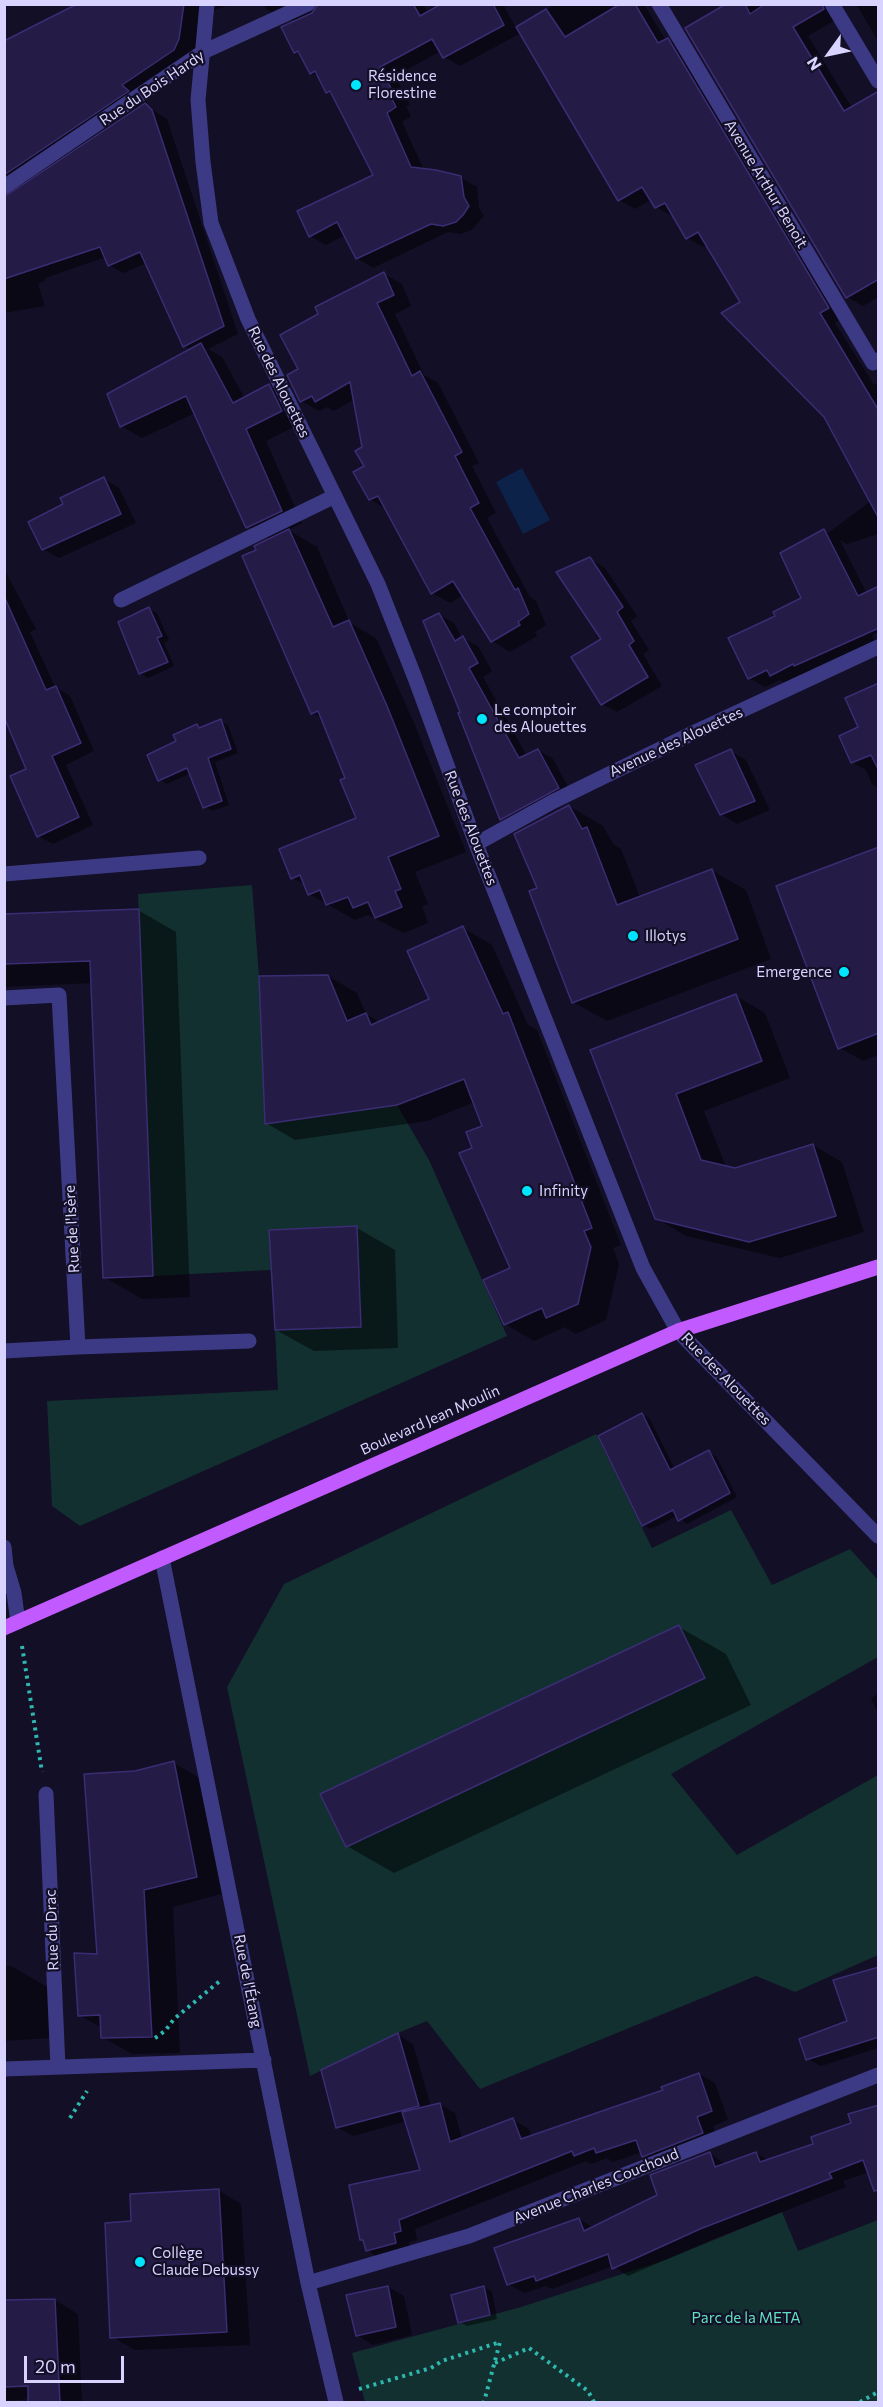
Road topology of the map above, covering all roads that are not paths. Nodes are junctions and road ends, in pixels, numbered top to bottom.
1 (207, 4) edge
2 (309, 4) edge
3 (659, 4) edge
4 (832, 4) edge
5 (203, 52) junction
6 (879, 81) edge
7 (4, 187) edge
8 (877, 365) edge
9 (335, 495) junction
10 (121, 600) dead end
11 (879, 647) edge
12 (476, 844) junction
13 (199, 858) dead end
14 (4, 874) edge
15 (4, 998) edge
16 (879, 1266) edge
17 (678, 1331) junction
18 (249, 1341) dead end
19 (78, 1347) junction
20 (4, 1351) edge
21 (879, 1536) edge
22 (4, 1547) edge
23 (162, 1558) junction
24 (11, 1625) edge
25 (46, 1794) road end
26 (264, 2060) junction
27 (58, 2067) junction
28 (4, 2069) edge
29 (879, 2074) edge
30 (308, 2283) junction
31 (336, 2399) edge

1 - 5 street, Rue des Alouettes
2 - 5 street, Rue du Bois Hardy
3 - 8 street, Avenue Arthur Benoit
4 - 6 street
5 - 7 street, Rue du Bois Hardy
5 - 9 street, Rue des Alouettes
9 - 10 street
9 - 12 street, Rue des Alouettes
11 - 12 street, Avenue des Alouettes
12 - 17 street, Rue des Alouettes
13 - 14 street
15 - 19 street, Rue de l'Isère
16 - 17 main road, Boulevard Jean Moulin
17 - 21 street, Rue des Alouettes
17 - 23 main road, Boulevard Jean Moulin
18 - 19 street
19 - 20 street
22 - 24 street
23 - 24 main road, Boulevard Jean Moulin
23 - 26 street, Rue de l'Étang
25 - 27 street, Rue du Drac
26 - 27 street
26 - 30 street, Rue de l'Étang
27 - 28 street
29 - 30 street, Avenue Charles Couchoud
30 - 31 street, Rue de l'Étang

